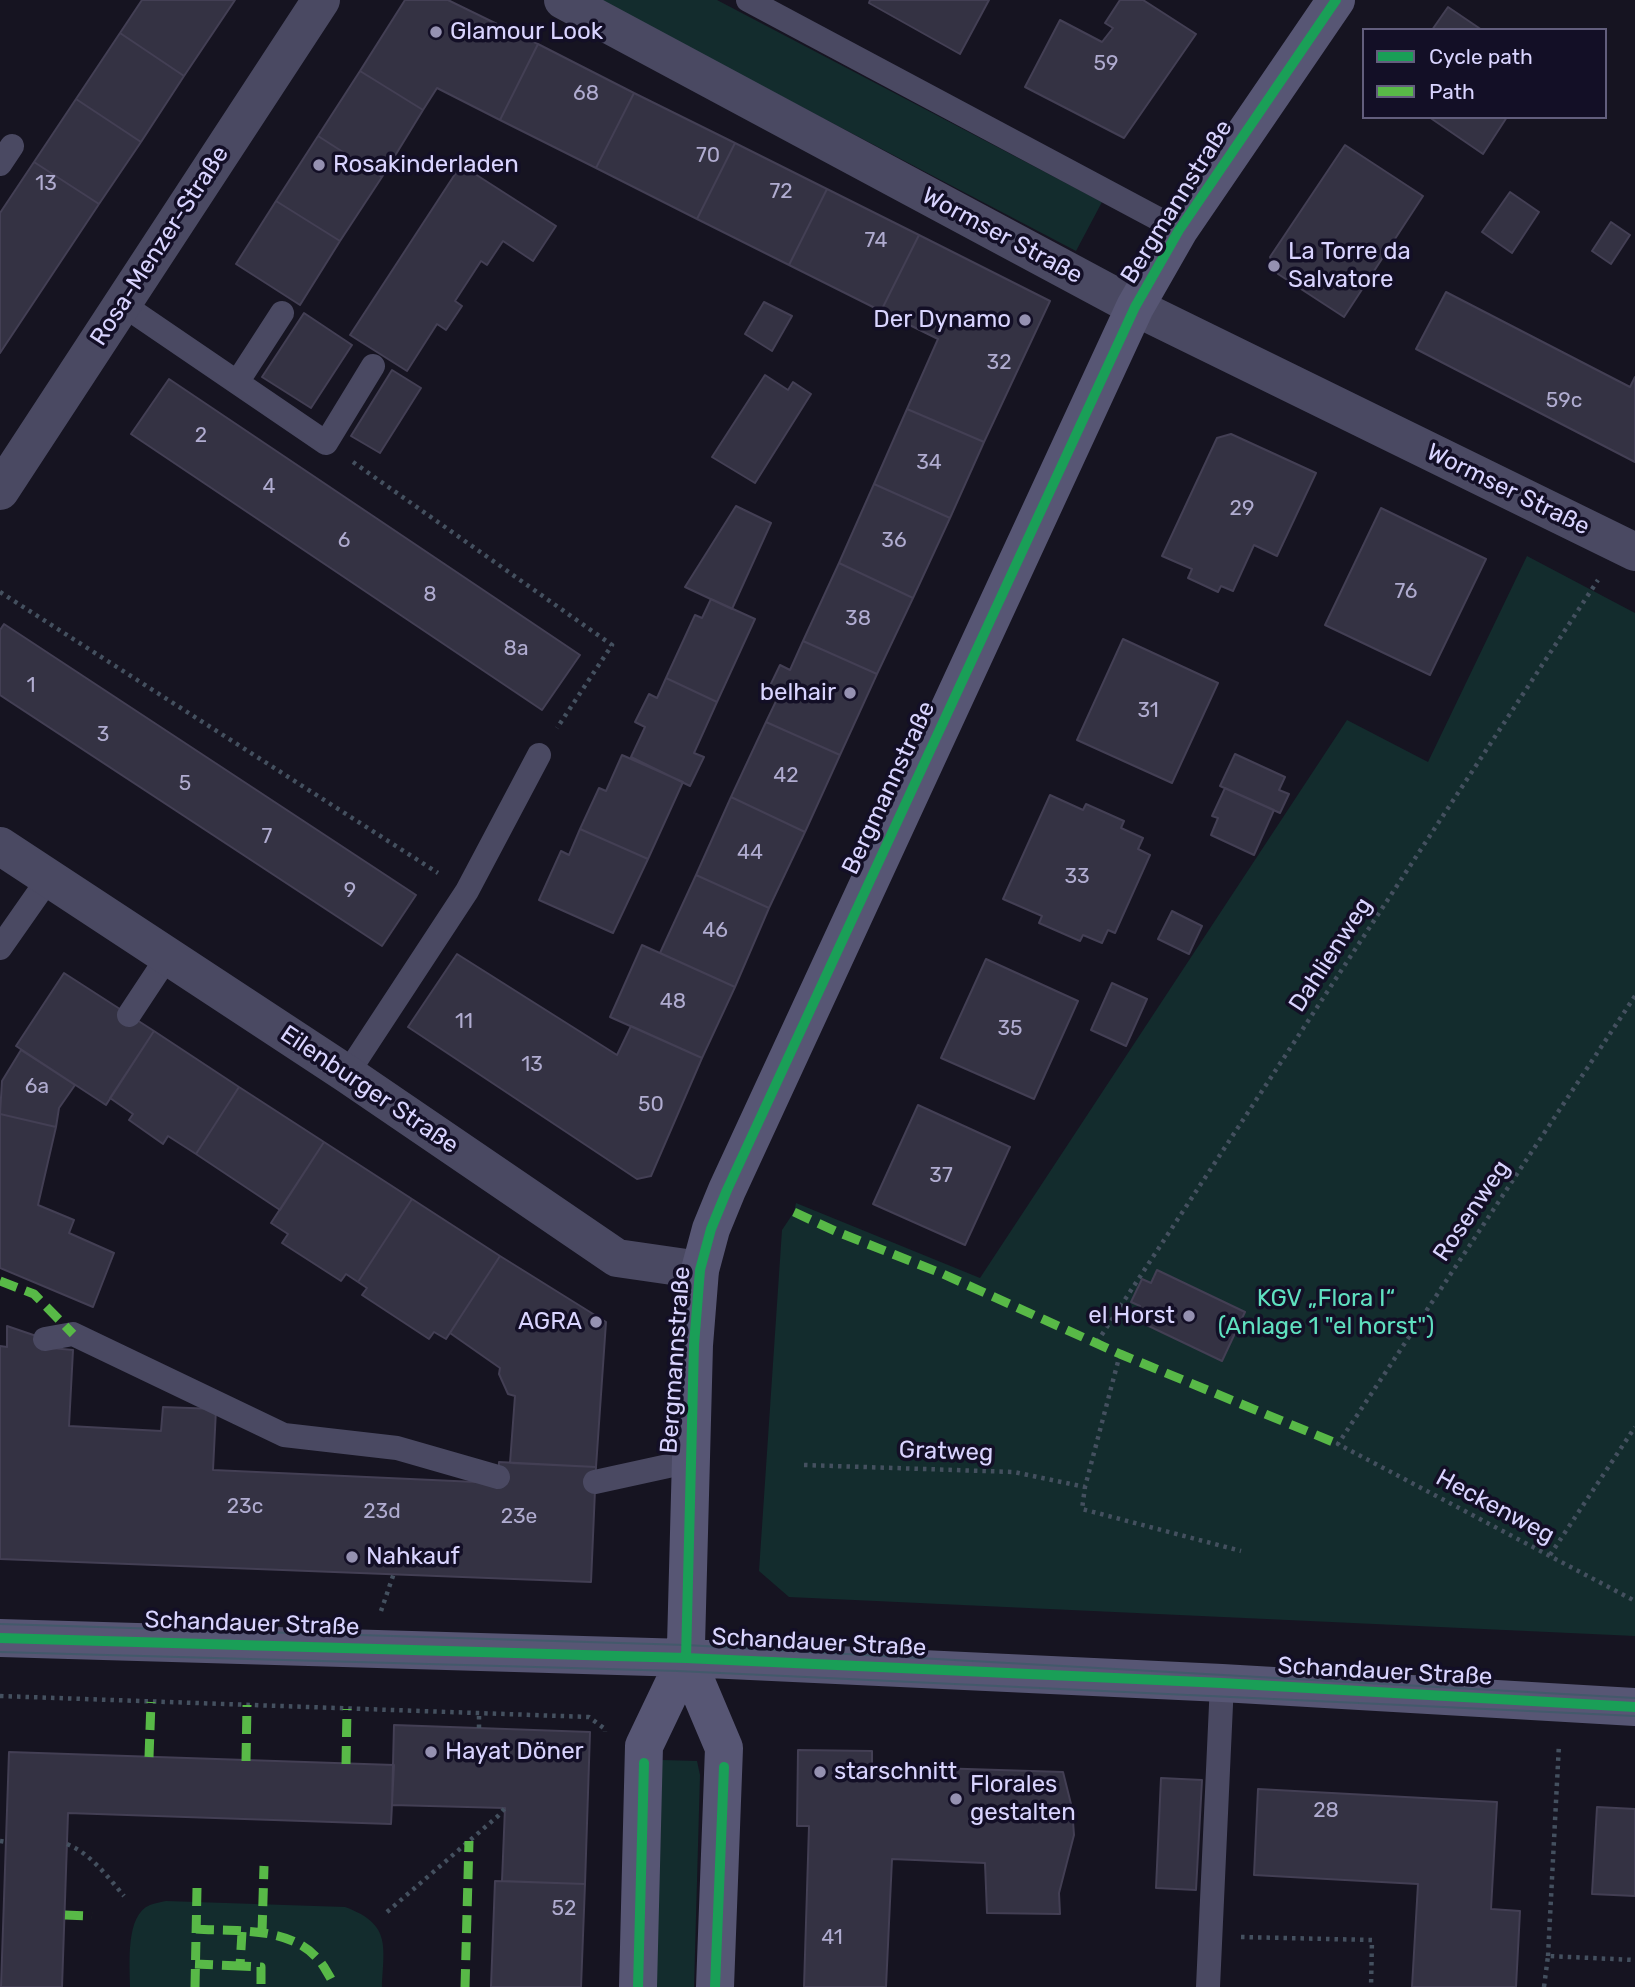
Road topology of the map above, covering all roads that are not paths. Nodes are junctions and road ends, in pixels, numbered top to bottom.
1 (321, 0) edge
2 (563, 0) edge
3 (1336, 0) edge
4 (765, 4) edge
5 (1179, 230) junction
6 (122, 304) junction
7 (1135, 307) junction
8 (282, 313) dead end
9 (373, 366) dead end
10 (238, 381) junction
11 (0, 491) edge
12 (1635, 552) edge
13 (539, 755) road end
14 (0, 846) edge
15 (49, 878) junction
16 (0, 948) edge
17 (168, 956) junction
18 (129, 1015) dead end
19 (347, 1074) junction
20 (700, 1270) junction
21 (45, 1339) dead end
22 (691, 1461) junction
23 (498, 1477) dead end
24 (595, 1482) dead end
25 (0, 1638) edge
26 (686, 1658) junction
27 (1222, 1683) junction
28 (1635, 1707) edge
29 (638, 1987) edge
30 (715, 1987) edge
31 (1208, 1987) edge

1 - 6 street, Rosa-Menzer-Straße
2 - 7 street, Wormser Straße
3 - 5 street, Bergmannstraße
4 - 5 lane
5 - 7 street, Bergmannstraße
6 - 10 lane
6 - 11 street, Rosa-Menzer-Straße
7 - 12 street, Wormser Straße
7 - 20 street, Bergmannstraße
8 - 10 lane
9 - 10 lane
13 - 19 lane
14 - 15 street, Eilenburger Straße
15 - 16 lane
15 - 17 street, Eilenburger Straße
17 - 18 lane
17 - 19 street, Eilenburger Straße
19 - 20 street, Eilenburger Straße
20 - 22 street, Bergmannstraße
21 - 23 lane
22 - 24 lane
22 - 26 street, Bergmannstraße
25 - 26 street, Schandauer Straße
26 - 27 street, Schandauer Straße
26 - 29 street, Bergmannstraße
26 - 30 street, Bergmannstraße
27 - 28 street, Schandauer Straße
27 - 31 lane

